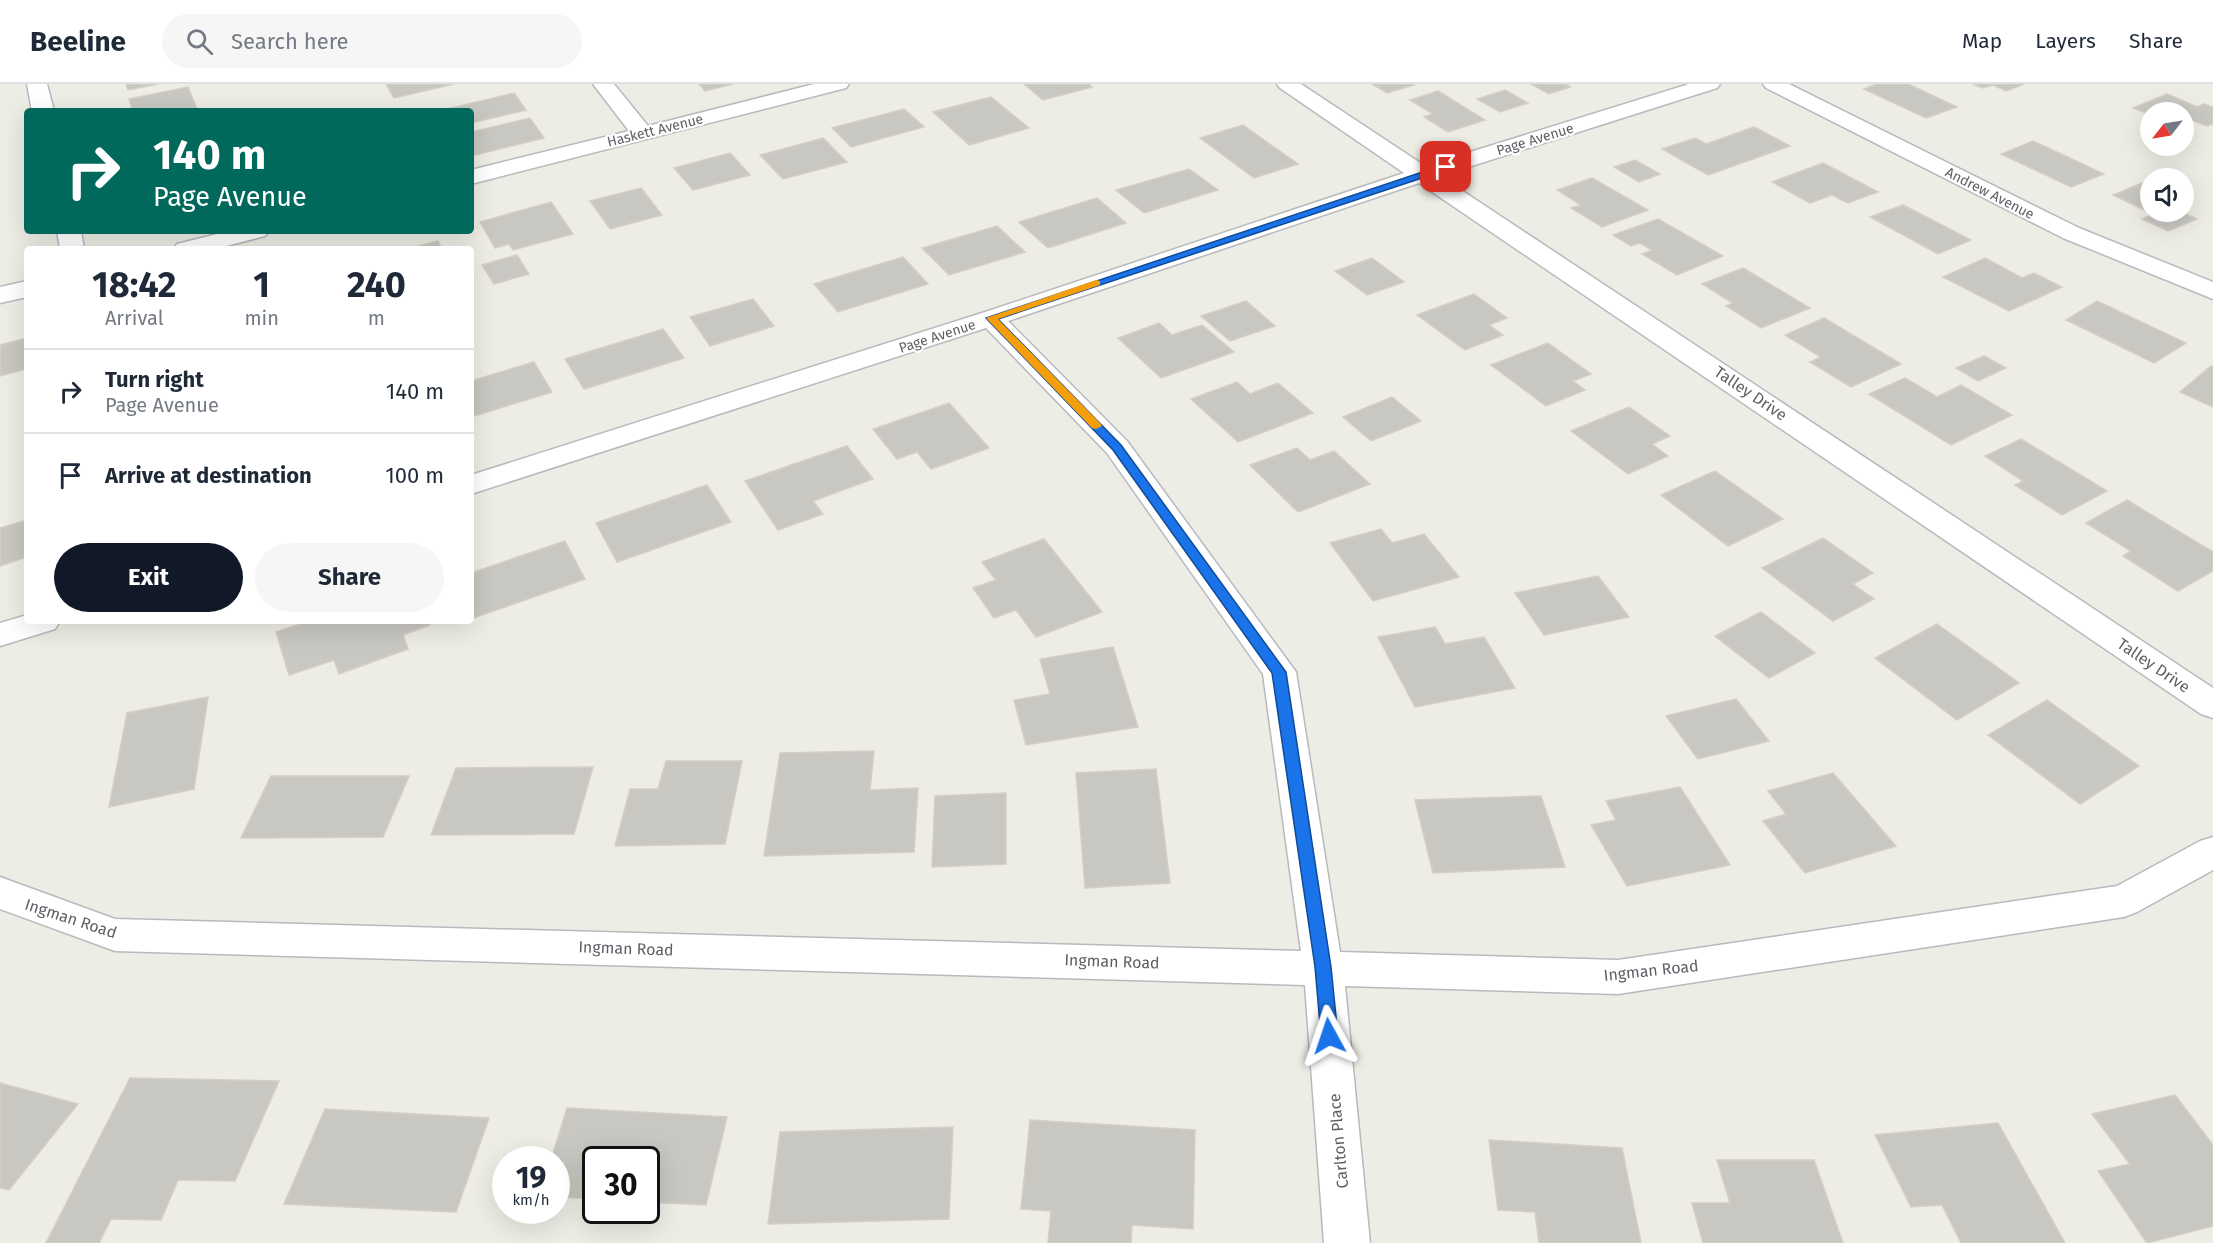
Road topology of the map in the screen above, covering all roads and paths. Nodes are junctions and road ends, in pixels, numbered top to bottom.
1 (37, 84) edge
2 (603, 84) edge
3 (839, 84) edge
4 (1287, 84) edge
5 (1710, 84) edge
6 (1773, 84) edge
7 (42, 108) edge
8 (642, 134) junction
9 (1424, 174) junction
10 (474, 176) edge
11 (245, 234) edge
12 (198, 246) edge
13 (24, 290) edge
14 (2213, 291) edge
15 (0, 296) edge
16 (991, 318) junction
17 (474, 484) edge
18 (35, 624) edge
19 (0, 635) edge
20 (2213, 705) edge
21 (2213, 852) edge
22 (0, 893) edge
23 (1323, 967) junction
24 (1347, 1243) edge

1 - 7 street
2 - 8 street
3 - 8 street, Haskett Avenue
4 - 9 street, Talley Drive
5 - 9 street, Page Avenue
6 - 14 street, Andrew Avenue
8 - 10 street, Haskett Avenue
9 - 16 street, Page Avenue
9 - 20 street, Talley Drive
11 - 12 street
13 - 15 street
16 - 17 street, Page Avenue
16 - 23 street, Carlton Place
18 - 19 street
21 - 23 street, Ingman Road
22 - 23 street, Ingman Road
23 - 24 street, Carlton Place

